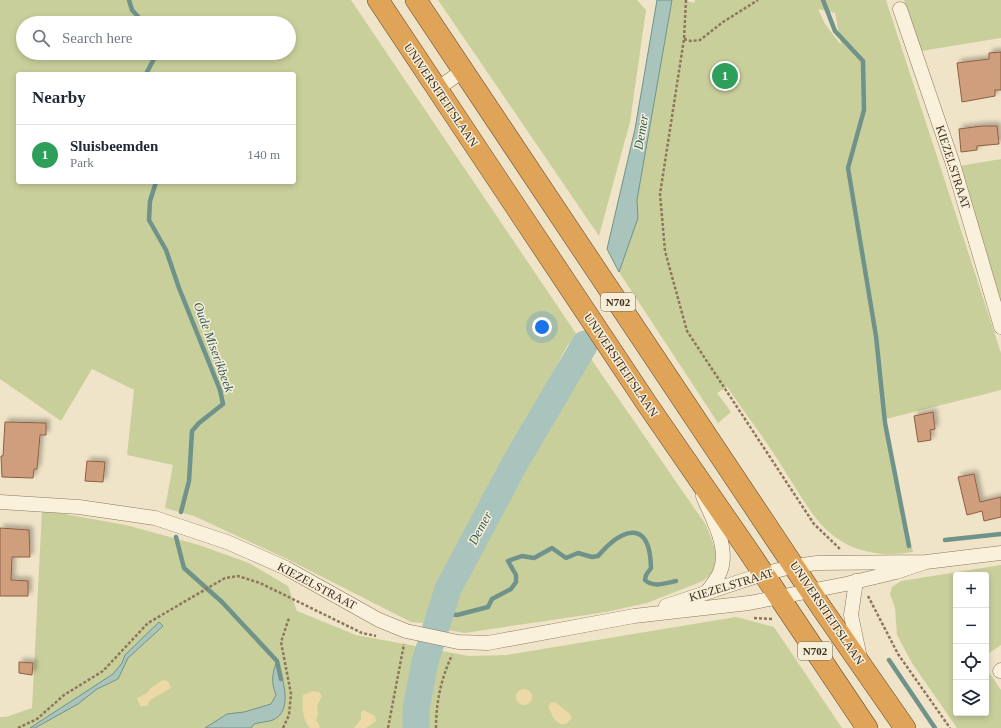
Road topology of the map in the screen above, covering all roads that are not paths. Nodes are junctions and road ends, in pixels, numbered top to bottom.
1 (378, 0) edge
2 (416, 0) edge
3 (900, 9) dead end
4 (464, 70) junction
5 (437, 89) junction
6 (1001, 327) edge
7 (692, 470) junction
8 (0, 502) edge
9 (1001, 553) edge
10 (926, 562) junction
11 (796, 566) junction
12 (763, 574) junction
13 (856, 581) junction
14 (810, 590) junction
15 (706, 593) junction
16 (779, 597) junction
17 (634, 616) junction
18 (860, 662) junction
19 (867, 728) edge
20 (905, 728) edge

1 - 5 highway, UNIVERSITEITSLAAN / N702
2 - 4 highway, UNIVERSITEITSLAAN / N702
3 - 6 street, KIEZELSTRAAT
4 - 5 street
4 - 11 highway, UNIVERSITEITSLAAN / N702
5 - 7 highway, UNIVERSITEITSLAAN / N702
7 - 12 highway, UNIVERSITEITSLAAN / N702
7 - 15 street
8 - 17 street, KIEZELSTRAAT
9 - 10 street, KIEZELSTRAAT
10 - 11 street, KIEZELSTRAAT
10 - 13 street, KIEZELSTRAAT
11 - 12 street, KIEZELSTRAAT
11 - 14 highway, UNIVERSITEITSLAAN / N702
12 - 15 street, KIEZELSTRAAT
12 - 16 highway, UNIVERSITEITSLAAN / N702
13 - 14 street, KIEZELSTRAAT
13 - 18 street
14 - 16 street, KIEZELSTRAAT
14 - 18 highway, UNIVERSITEITSLAAN / N702
15 - 17 street, KIEZELSTRAAT
16 - 17 street, KIEZELSTRAAT
16 - 19 highway, UNIVERSITEITSLAAN / N702
18 - 20 highway, UNIVERSITEITSLAAN / N702

